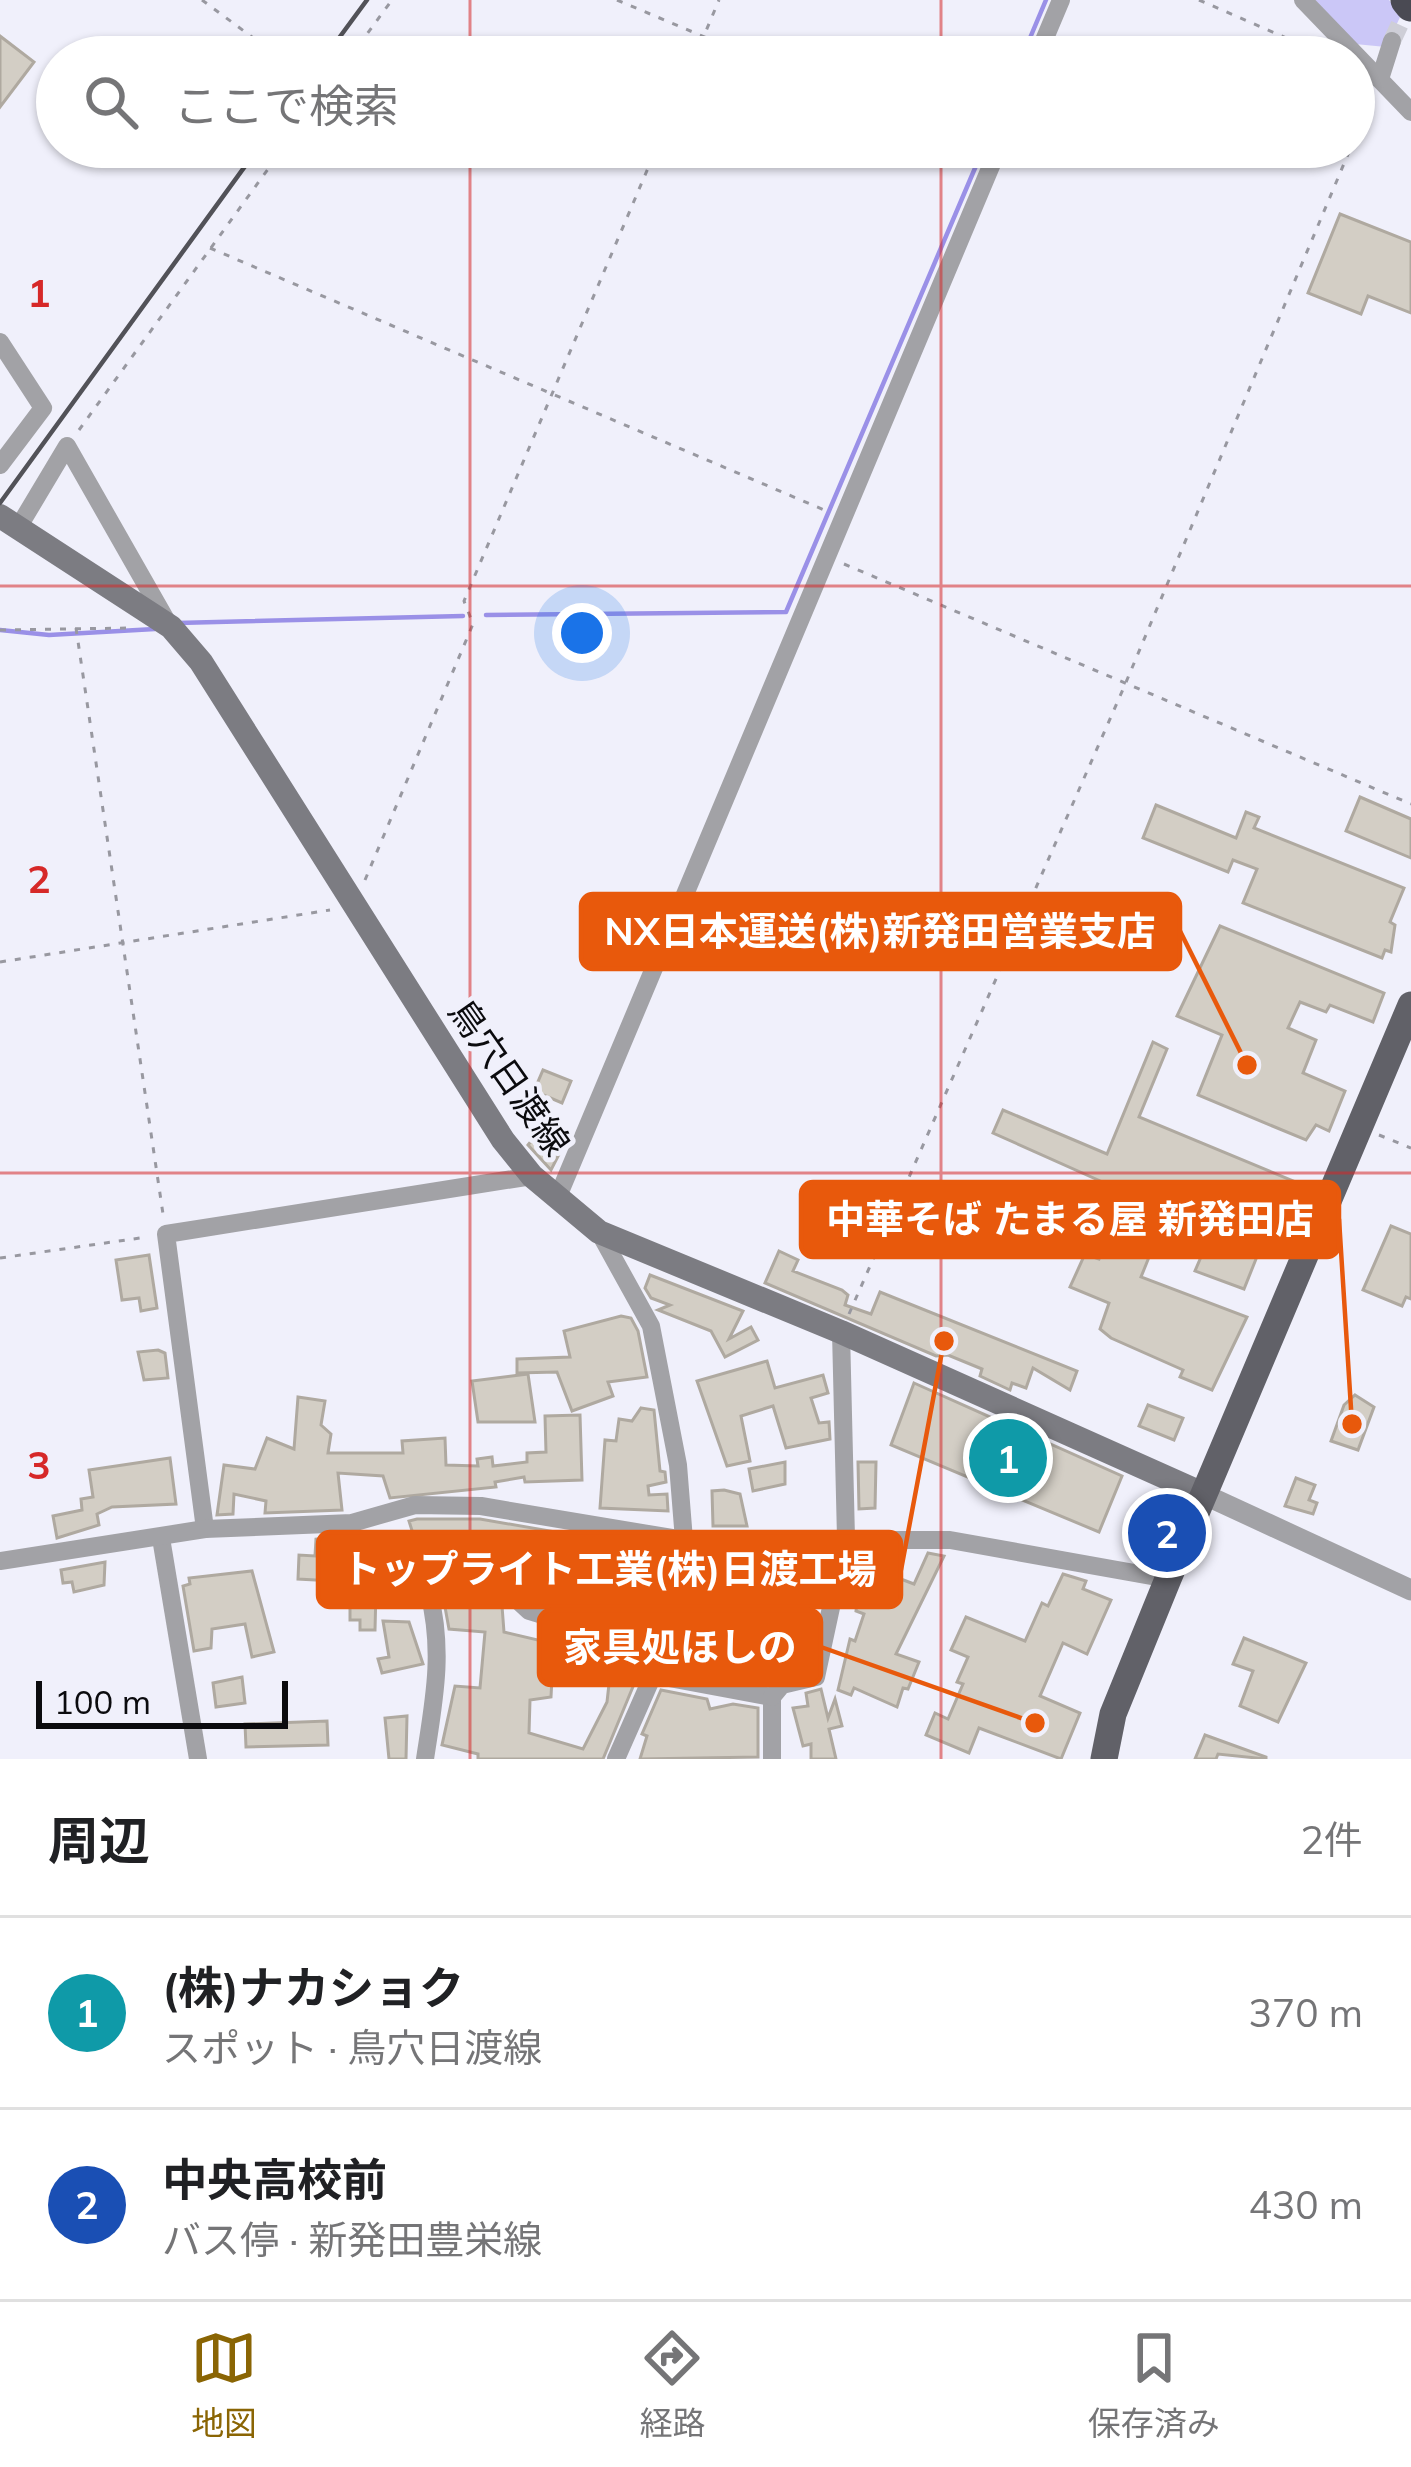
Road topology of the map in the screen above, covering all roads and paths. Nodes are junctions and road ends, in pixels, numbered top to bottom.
1 (202, 0) edge
2 (392, 0) edge
3 (617, 0) edge
4 (719, 0) edge
5 (1061, 0) edge
6 (1199, 0) edge
7 (1303, 0) edge
8 (251, 36) edge
9 (365, 36) edge
10 (702, 36) edge
11 (704, 36) edge
12 (1046, 36) edge
13 (1282, 36) edge
14 (1338, 36) edge
15 (1392, 41) tunnel mouth
16 (1375, 74) edge
17 (1380, 79) junction
18 (1375, 91) edge
19 (1411, 112) edge
20 (269, 168) edge
21 (648, 168) edge
22 (991, 168) edge
23 (1343, 168) edge
24 (210, 248) junction
25 (0, 342) edge
26 (552, 393) junction
27 (67, 446) junction
28 (0, 465) edge
29 (841, 517) junction
30 (9, 522) edge
31 (826, 556) junction
32 (171, 627) junction
33 (76, 628) junction
34 (0, 630) edge
35 (1124, 686) junction
36 (1411, 805) edge
37 (352, 906) junction
38 (122, 945) junction
39 (0, 962) edge
40 (1411, 1005) edge
41 (1359, 1126) junction
42 (1411, 1148) edge
43 (532, 1176) junction
44 (556, 1199) junction
45 (599, 1232) junction
46 (166, 1234) junction
47 (0, 1258) edge
48 (841, 1332) junction
49 (1203, 1494) junction
50 (205, 1529) junction
51 (161, 1538) junction
52 (846, 1538) junction
53 (684, 1540) junction
54 (0, 1561) edge
55 (1168, 1579) junction
56 (1411, 1590) edge
57 (670, 1614) junction
58 (653, 1675) junction
59 (772, 1697) junction
60 (1113, 1714) junction
61 (198, 1759) edge
62 (425, 1759) edge
63 (616, 1759) edge
64 (772, 1759) edge
65 (1091, 1759) edge
66 (1104, 1759) edge

1 - 8 path
2 - 9 path
3 - 10 path
4 - 11 path
5 - 12 street
6 - 13 path
7 - 14 street
15 - 17 street
16 - 17 street
17 - 18 path
17 - 19 street
20 - 24 path
21 - 26 path
22 - 29 street
23 - 35 path
24 - 26 path
24 - 27 path
25 - 28 street
26 - 29 path
26 - 37 path
27 - 30 street
27 - 32 street
29 - 31 street
30 - 32 main road, 鳥穴日渡線
31 - 35 path
31 - 44 street
32 - 33 path
32 - 37 main road, 鳥穴日渡線
33 - 34 path
33 - 38 path
35 - 36 path
35 - 48 path
37 - 38 path
37 - 43 main road, 鳥穴日渡線
38 - 39 path
38 - 46 path
40 - 41 main road
41 - 42 path
41 - 49 main road
43 - 44 main road, 鳥穴日渡線
43 - 46 street
44 - 45 main road, 鳥穴日渡線
45 - 48 main road, 鳥穴日渡線
45 - 53 street
46 - 47 path
46 - 50 street
48 - 49 main road, 鳥穴日渡線
48 - 52 street
49 - 55 main road
49 - 56 street
50 - 51 street
50 - 53 street
51 - 54 street
51 - 61 street
52 - 53 street
52 - 55 street
52 - 59 street
53 - 57 street
55 - 60 main road
57 - 58 street
57 - 62 street
58 - 59 street
58 - 63 street
59 - 64 street
60 - 65 street
60 - 66 main road

